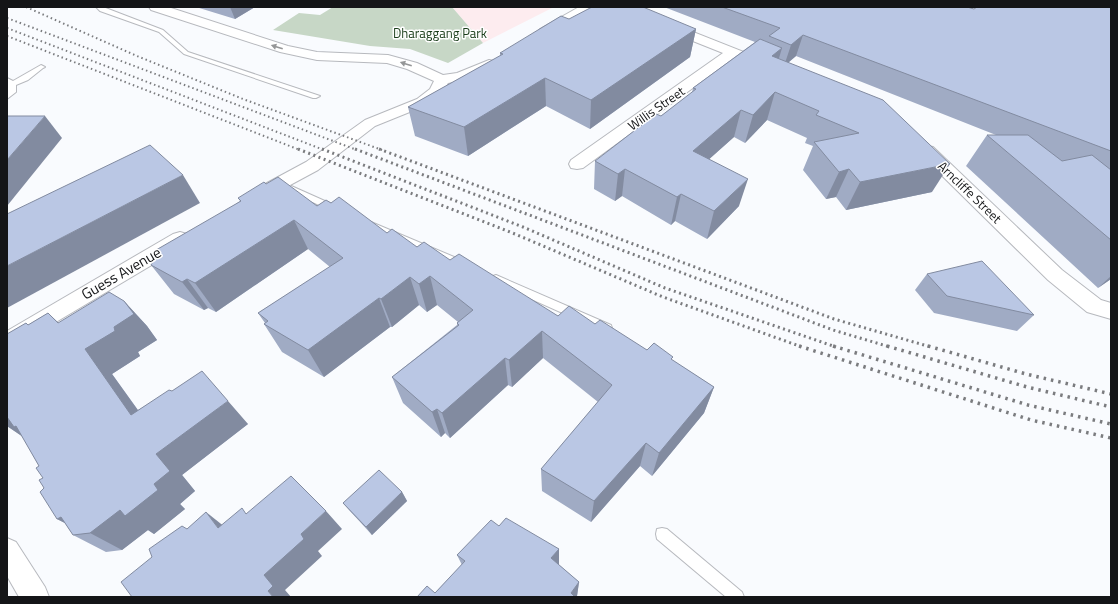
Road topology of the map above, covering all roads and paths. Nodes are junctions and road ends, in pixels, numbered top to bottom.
1 (99, 7) edge
2 (155, 7) edge
3 (588, 7) edge
4 (619, 7) edge
5 (533, 39) edge
6 (734, 52) junction
7 (501, 58) edge
8 (488, 65) junction
9 (41, 66) dead end
10 (778, 70) edge
11 (441, 79) junction
12 (10, 82) edge
13 (316, 96) dead end
14 (7, 97) edge
15 (422, 102) junction
16 (916, 140) edge
17 (577, 164) dead end
18 (278, 184) junction
19 (243, 203) edge
20 (342, 212) edge
21 (364, 222) edge
22 (194, 231) edge
23 (473, 269) edge
24 (488, 276) edge
25 (1111, 311) edge
26 (612, 330) edge
27 (7, 341) edge
28 (662, 534) dead end
29 (7, 551) edge
30 (35, 597) edge
31 (738, 597) edge

1 - 13 lane
11 -> 2 street
3 - 5 street
4 - 6 street
6 - 10 street
6 - 17 street, Willis Street
7 - 8 street
8 - 11 street
8 - 15 street
9 - 12 lane
11 - 15 street
12 - 14 lane
15 - 18 street
16 - 25 street, Arncliffe Street
18 - 19 street
18 - 20 lane
21 - 23 lane
22 - 27 street, Guess Avenue
24 - 26 lane
28 - 31 lane
29 - 30 street

